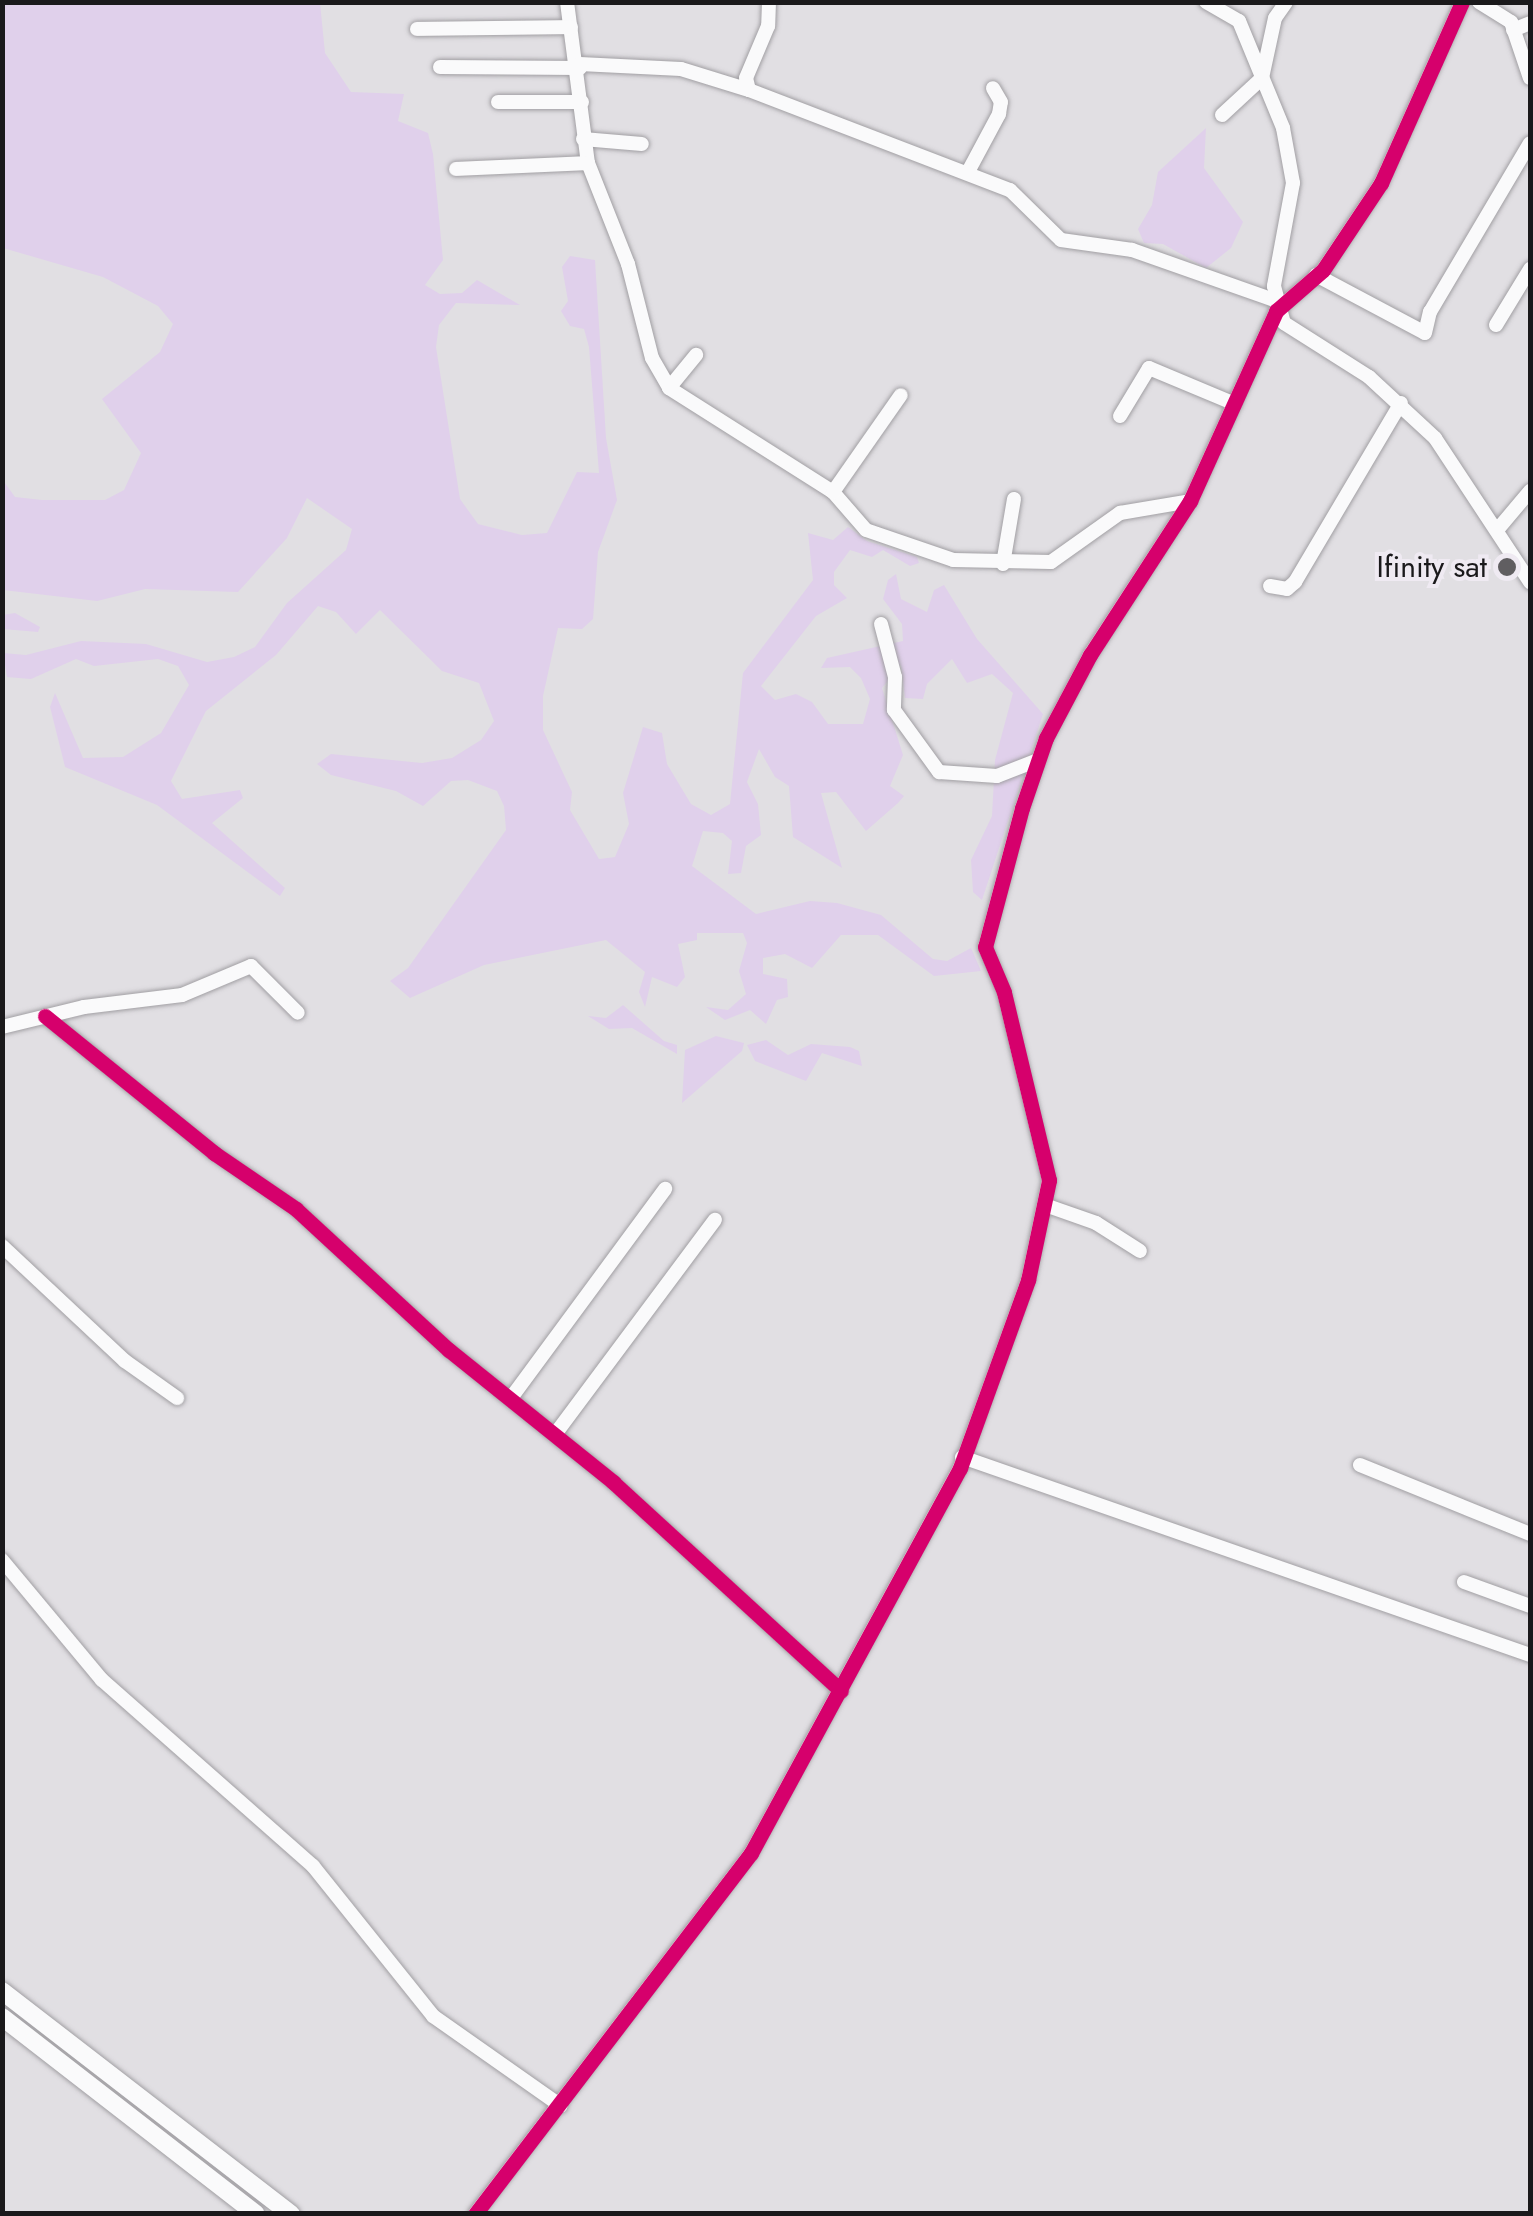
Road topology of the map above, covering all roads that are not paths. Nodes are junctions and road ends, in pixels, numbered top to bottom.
1 (567, 2) edge
2 (769, 2) edge
3 (1206, 2) edge
4 (1286, 2) edge
5 (1462, 2) edge
6 (1479, 2) edge
7 (1530, 23) edge
8 (571, 27) junction
9 (417, 29) dead end
10 (1513, 30) junction
11 (580, 66) junction
12 (440, 68) dead end
13 (1262, 78) junction
14 (1530, 78) edge
15 (993, 88) dead end
16 (749, 90) junction
17 (498, 102) dead end
18 (582, 102) junction
19 (1222, 115) dead end
20 (583, 139) junction
21 (1530, 143) edge
22 (642, 144) dead end
23 (588, 163) junction
24 (456, 169) dead end
25 (969, 170) junction
26 (1530, 269) edge
27 (1316, 275) junction
28 (1278, 304) junction
29 (1496, 325) dead end
30 (696, 355) dead end
31 (669, 388) junction
32 (902, 394) dead end
33 (1400, 403) junction
34 (1236, 404) junction
35 (1120, 416) dead end
36 (1530, 490) edge
37 (833, 492) junction
38 (1014, 498) dead end
39 (1190, 500) junction
40 (1498, 529) junction
41 (1003, 564) junction
42 (1530, 582) edge
43 (1270, 586) dead end
44 (881, 624) dead end
45 (1038, 760) junction
46 (298, 1013) dead end
47 (44, 1016) junction
48 (2, 1027) edge
49 (664, 1189) dead end
50 (1045, 1205) junction
51 (715, 1220) dead end
52 (2, 1246) edge
53 (1140, 1252) dead end
54 (177, 1398) dead end
55 (511, 1398) junction
56 (556, 1432) junction
57 (962, 1458) junction
58 (1360, 1465) dead end
59 (1530, 1534) edge
60 (2, 1560) edge
61 (1464, 1582) dead end
62 (1530, 1606) edge
63 (1530, 1655) edge
64 (841, 1691) junction
65 (2, 1991) edge
66 (2, 2016) edge
67 (562, 2106) junction
68 (256, 2214) edge
69 (291, 2214) edge
70 (475, 2214) edge

1 - 8 street
2 - 16 street
3 - 13 street
4 - 13 street
5 - 27 street
6 - 10 street
7 - 10 street
8 - 9 street
8 - 11 street
10 - 14 street
11 - 12 street
11 - 16 street
11 - 18 street
13 - 19 street
13 - 28 street
15 - 25 street
16 - 25 street
17 - 18 street
18 - 20 street
20 - 22 street
20 - 23 street
21 - 27 street
23 - 24 street
23 - 31 street
25 - 28 street
26 - 29 street
27 - 28 street
28 - 33 street
28 - 34 street
30 - 31 street
31 - 37 street
32 - 37 street
33 - 40 street
33 - 43 street
34 - 35 street
34 - 39 street
36 - 40 street
37 - 41 street
38 - 41 street
39 - 41 street
39 - 45 street
40 - 42 street
44 - 45 street
45 - 50 street
46 - 47 street
47 - 48 street
47 - 55 street
49 - 55 street
50 - 53 street
50 - 57 street
51 - 56 street
52 - 54 street
55 - 56 street
56 - 64 street
57 - 63 street
57 - 64 street
58 - 59 street
60 - 67 street
61 - 62 street
64 - 67 street
65 - 69 main road
66 - 68 main road
67 - 70 street

